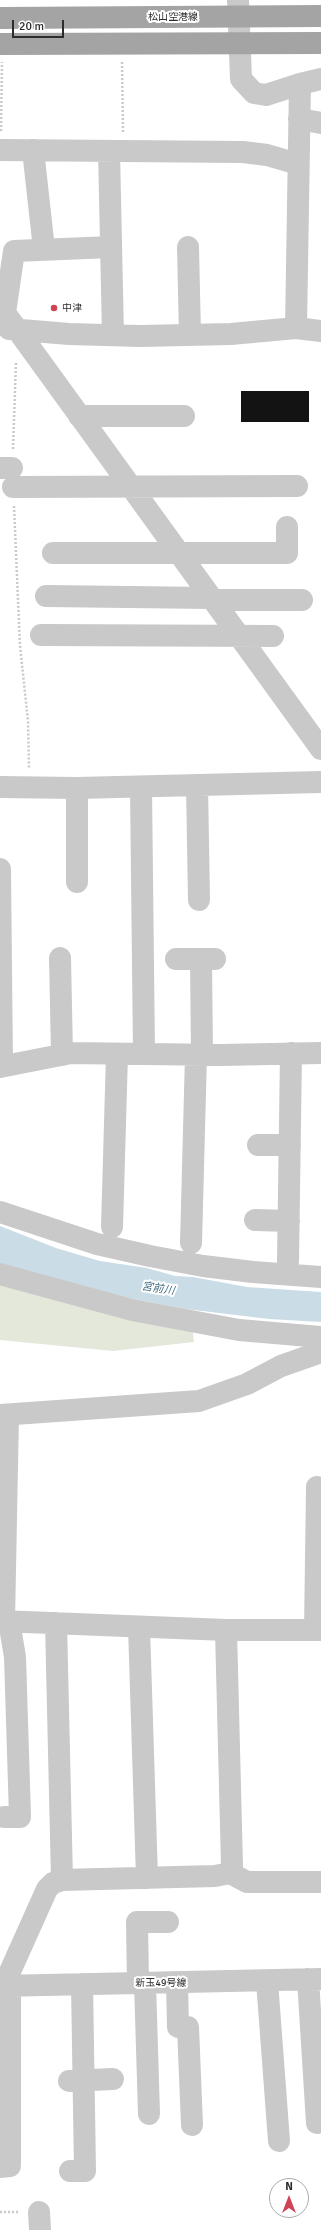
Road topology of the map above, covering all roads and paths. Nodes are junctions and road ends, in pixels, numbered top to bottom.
1 (239, 8) edge
2 (321, 16) edge
3 (0, 18) edge
4 (239, 43) junction
5 (321, 43) edge
6 (1, 53) edge
7 (122, 61) dead end
8 (321, 79) edge
9 (300, 84) junction
10 (299, 119) junction
11 (321, 122) edge
12 (0, 150) edge
13 (33, 150) junction
14 (116, 151) junction
15 (298, 164) junction
16 (111, 247) junction
17 (188, 247) dead end
18 (44, 249) junction
19 (6, 319) edge
20 (296, 328) junction
21 (321, 331) edge
22 (113, 335) junction
23 (190, 335) junction
24 (16, 360) dead end
25 (80, 416) junction
26 (184, 416) dead end
27 (8, 474) edge
28 (130, 485) junction
29 (297, 486) dead end
30 (287, 527) dead end
31 (52, 553) dead end
32 (180, 555) junction
33 (46, 596) dead end
34 (212, 599) junction
35 (302, 600) dead end
36 (41, 635) dead end
37 (239, 636) junction
38 (273, 636) dead end
39 (320, 744) edge
40 (321, 782) edge
41 (197, 785) junction
42 (141, 786) junction
43 (0, 787) edge
44 (77, 788) junction
45 (30, 789) junction
46 (0, 869) edge
47 (77, 882) dead end
48 (199, 900) dead end
49 (60, 958) dead end
50 (176, 959) dead end
51 (290, 1053) junction
52 (321, 1053) edge
53 (62, 1054) junction
54 (117, 1054) junction
55 (144, 1054) junction
56 (199, 1055) junction
57 (1, 1067) edge
58 (258, 1145) dead end
59 (290, 1145) junction
60 (0, 1212) edge
61 (255, 1220) dead end
62 (289, 1221) junction
63 (112, 1227) dead end
64 (197, 1232) dead end
65 (288, 1261) dead end
66 (0, 1274) edge
67 (321, 1277) edge
68 (321, 1337) edge
69 (321, 1352) edge
70 (4, 1415) edge
71 (316, 1487) dead end
72 (4, 1621) edge
73 (56, 1624) junction
74 (140, 1627) junction
75 (226, 1630) junction
76 (318, 1630) edge
77 (4, 1817) dead end
78 (230, 1873) junction
79 (147, 1878) junction
80 (62, 1880) junction
81 (321, 1882) edge
82 (168, 1922) dead end
83 (315, 1979) edge
84 (267, 1981) junction
85 (141, 1983) junction
86 (177, 1983) junction
87 (82, 1984) junction
88 (5, 1986) edge
89 (113, 2079) dead end
90 (77, 2080) junction
91 (149, 2114) dead end
92 (317, 2123) dead end
93 (192, 2125) dead end
94 (279, 2141) dead end
95 (70, 2171) dead end
96 (6, 2173) edge

1 - 2 main road, 松山空港線
1 - 3 main road, 松山空港線
1 - 4 street
4 - 5 main road
4 - 6 main road
4 - 9 street
6 - 12 path
7 - 14 path
8 - 9 street
9 - 10 street
10 - 11 street
10 - 15 street
12 - 13 street
13 - 14 street
13 - 18 street
14 - 15 street
14 - 16 street
15 - 20 street
16 - 18 street
16 - 22 street
17 - 23 street
18 - 19 street
19 - 22 street
19 - 25 street
20 - 21 street
20 - 23 street
22 - 23 street
24 - 27 path
25 - 26 street
25 - 28 street
27 - 28 street
27 - 45 path
28 - 29 street
28 - 32 street
30 - 32 street
31 - 32 street
32 - 34 street
33 - 34 street
34 - 35 street
34 - 37 street
36 - 37 street
37 - 38 street
37 - 39 street
40 - 41 street
41 - 42 street
41 - 48 street
42 - 44 street
42 - 55 street
43 - 45 street
44 - 45 street
44 - 47 street
46 - 57 street
49 - 53 street
50 - 56 street
51 - 52 street
51 - 56 street
51 - 59 street
53 - 54 street
53 - 57 street
54 - 55 street
54 - 63 street
55 - 56 street
56 - 64 street
58 - 59 street
59 - 62 street
60 - 67 street
61 - 62 street
62 - 65 street
66 - 68 street
69 - 70 street
70 - 72 street
71 - 76 street
72 - 73 street
72 - 77 street
73 - 74 street
73 - 80 street
74 - 75 street
74 - 79 street
75 - 76 street
75 - 78 street
78 - 79 street
78 - 81 street
79 - 80 street
80 - 88 street
82 - 85 street
83 - 84 street, 新玉49号線
83 - 92 street
84 - 86 street, 新玉49号線
84 - 94 street
85 - 86 street, 新玉49号線
85 - 87 street, 新玉49号線
85 - 91 street
86 - 93 street
87 - 88 street, 新玉49号線
87 - 90 street
88 - 96 street
89 - 90 street
90 - 95 street

